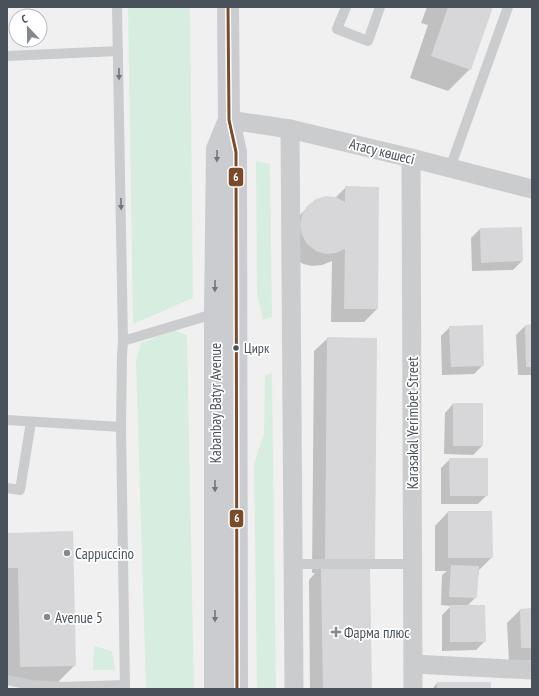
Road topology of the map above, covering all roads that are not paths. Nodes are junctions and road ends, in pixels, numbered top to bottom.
1 (117, 7) edge
2 (228, 7) edge
3 (346, 7) edge
4 (380, 7) edge
5 (508, 7) edge
6 (118, 51) junction
7 (7, 56) edge
8 (230, 120) junction
9 (290, 129) junction
10 (411, 158) junction
11 (450, 168) junction
12 (532, 190) edge
13 (215, 313) junction
14 (124, 341) junction
15 (7, 420) edge
16 (31, 422) junction
17 (121, 427) junction
18 (7, 488) edge
19 (293, 564) junction
20 (412, 564) junction
21 (412, 664) junction
22 (532, 670) edge
23 (7, 680) edge
24 (125, 687) edge
25 (215, 689) edge
26 (237, 689) edge
27 (294, 689) edge
28 (413, 689) edge

1 - 6 lane
2 - 8 main road, Kabanbay Batyr Avenue
3 - 4 lane
5 - 11 lane
6 - 7 lane
6 -> 14 lane
8 - 9 street, Атасу көшесі
8 -> 13 main road, Kabanbay Batyr Avenue
8 - 26 main road, Kabanbay Batyr Avenue
9 - 10 street, Атасу көшесі
9 - 19 street
10 - 11 street, Атасу көшесі
10 - 20 street, Karasakal Yerimbet Street
11 - 12 street, Атасу көшесі
13 - 14 lane
13 -> 25 main road, Kabanbay Batyr Avenue
14 - 17 lane
15 - 16 lane
16 - 17 lane
16 - 18 lane
17 - 24 lane
19 - 20 lane
19 - 27 street
20 - 21 street, Karasakal Yerimbet Street
21 - 22 street
21 - 28 street, Karasakal Yerimbet Street
23 - 24 lane

